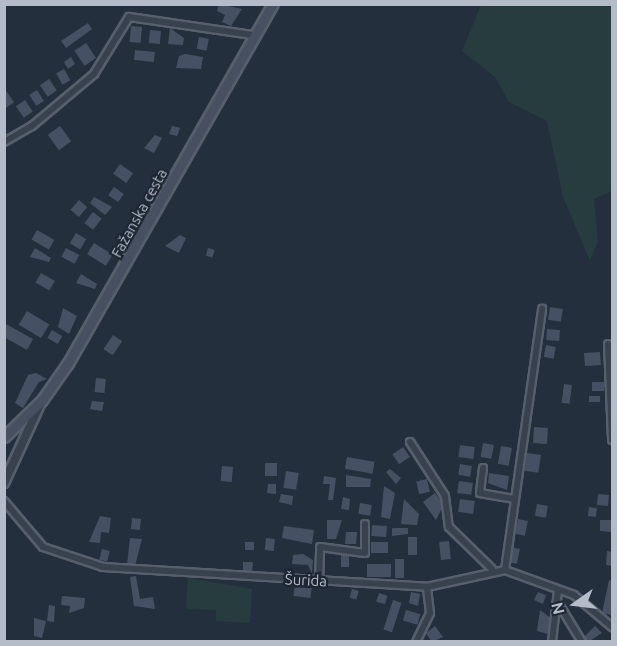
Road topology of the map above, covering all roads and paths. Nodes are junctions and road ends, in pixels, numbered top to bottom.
1 (273, 4) edge
2 (253, 35) junction
3 (4, 142) edge
4 (542, 309) dead end
5 (608, 344) dead end
6 (42, 400) junction
7 (611, 400) edge
8 (4, 437) edge
9 (612, 440) edge
10 (410, 442) dead end
11 (483, 468) dead end
12 (4, 483) edge
13 (513, 499) junction
14 (4, 501) edge
15 (365, 524) dead end
16 (492, 569) junction
17 (505, 570) junction
18 (319, 581) junction
19 (427, 587) junction
20 (558, 590) junction
21 (556, 600) junction
22 (612, 627) edge
23 (416, 642) edge
24 (552, 642) edge
25 (582, 642) edge

1 - 2 main road, Fažanska cesta
2 - 3 street
2 - 6 main road, Fažanska cesta
4 - 13 street
5 - 7 street
6 - 8 main road, Fažanska cesta
6 - 12 street, Fažanska cesta
7 - 9 street
10 - 16 street
11 - 13 street
13 - 17 street
14 - 18 street, Šurida
15 - 18 street
16 - 17 street, Šurida
16 - 19 street, Šurida
17 - 20 street, Šurida
18 - 19 street, Šurida
19 - 23 street
20 - 21 street
20 - 22 street, Šurida
21 - 24 street
21 - 25 street

